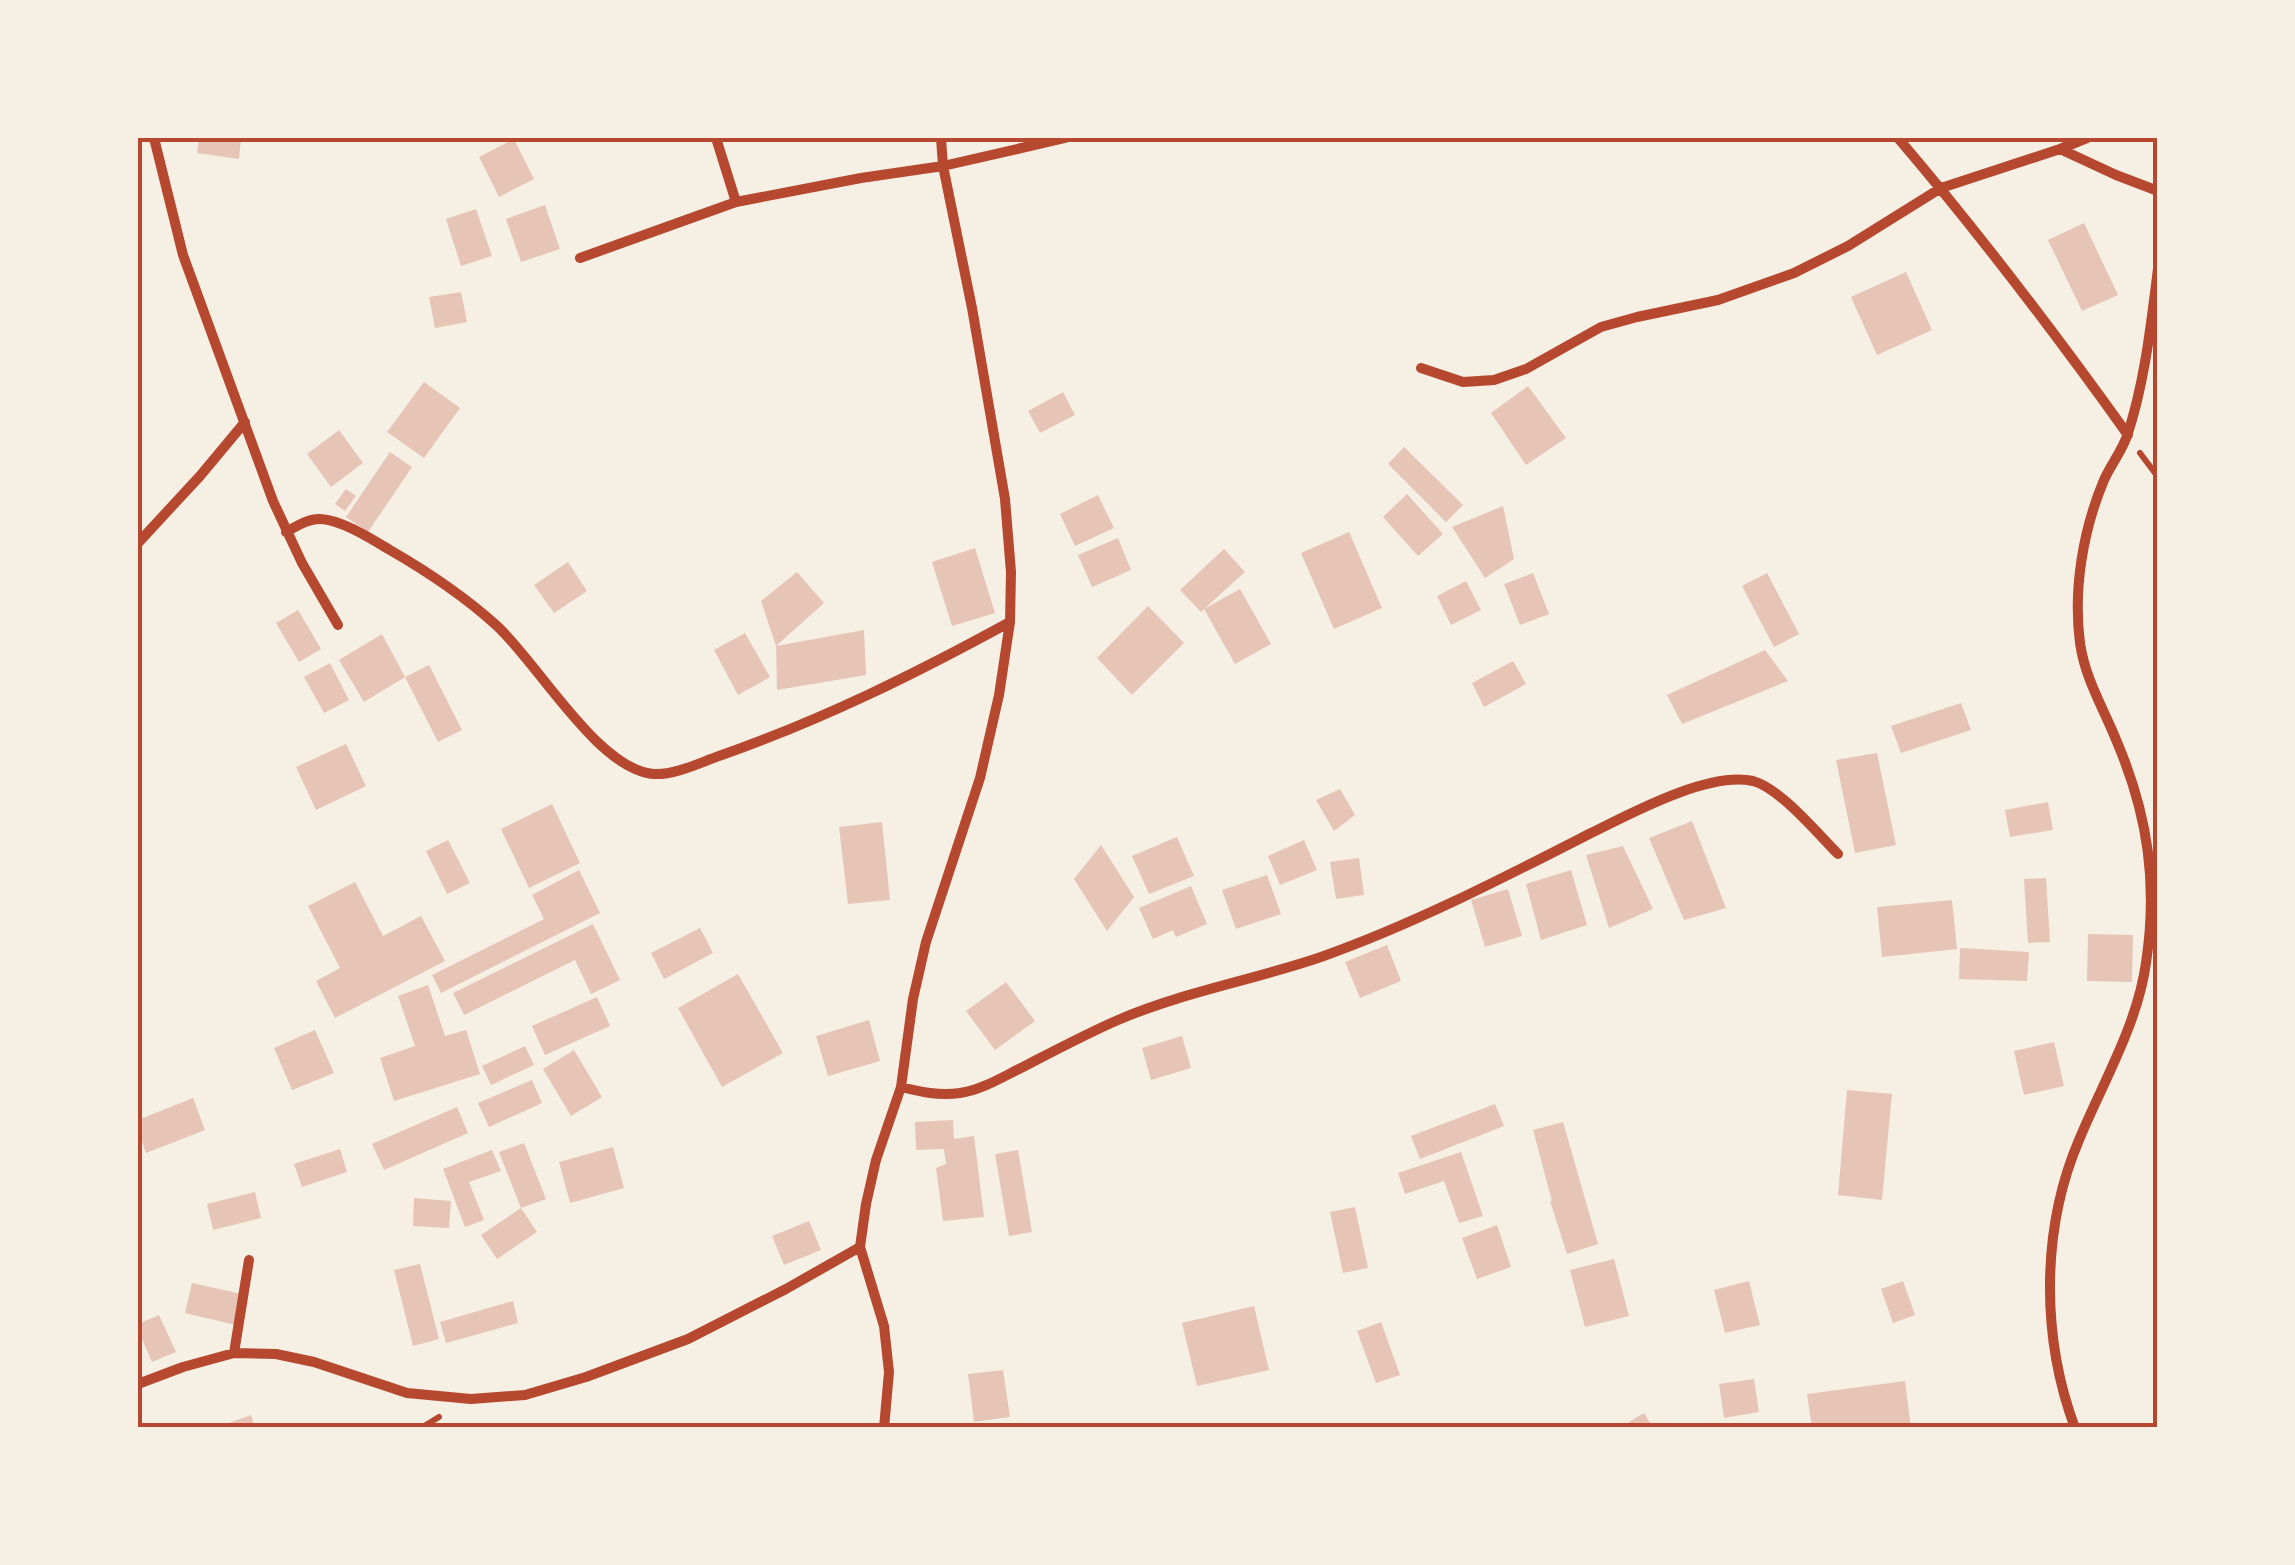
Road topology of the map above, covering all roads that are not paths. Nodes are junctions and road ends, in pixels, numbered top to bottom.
1 (154, 138) edge
2 (716, 138) edge
3 (941, 138) edge
4 (1065, 138) edge
5 (1898, 138) edge
6 (2087, 138) edge
7 (2060, 149) junction
8 (944, 166) junction
9 (1941, 188) junction
10 (2158, 192) edge
11 (736, 202) junction
12 (580, 258) dead end
13 (2158, 269) edge
14 (1421, 368) dead end
15 (245, 422) junction
16 (2128, 435) junction
17 (286, 532) junction
18 (138, 543) edge
19 (1010, 622) junction
20 (338, 625) dead end
21 (1838, 854) dead end
22 (901, 1087) junction
23 (860, 1247) junction
24 (249, 1260) dead end
25 (234, 1353) junction
26 (138, 1384) edge
27 (884, 1428) edge
28 (2075, 1428) edge

1 - 15 street
2 - 11 street
3 - 8 street
4 - 8 street
5 - 9 street
6 - 7 street
7 - 9 street
7 - 10 street
8 - 11 street
8 - 19 street
9 - 14 street
9 - 16 street
11 - 12 street
13 - 16 street
15 - 17 street
15 - 18 street
16 - 28 street
17 - 19 street
17 - 20 street
19 - 22 street
21 - 22 street
22 - 23 street
23 - 25 street
23 - 27 street
24 - 25 street
25 - 26 street

